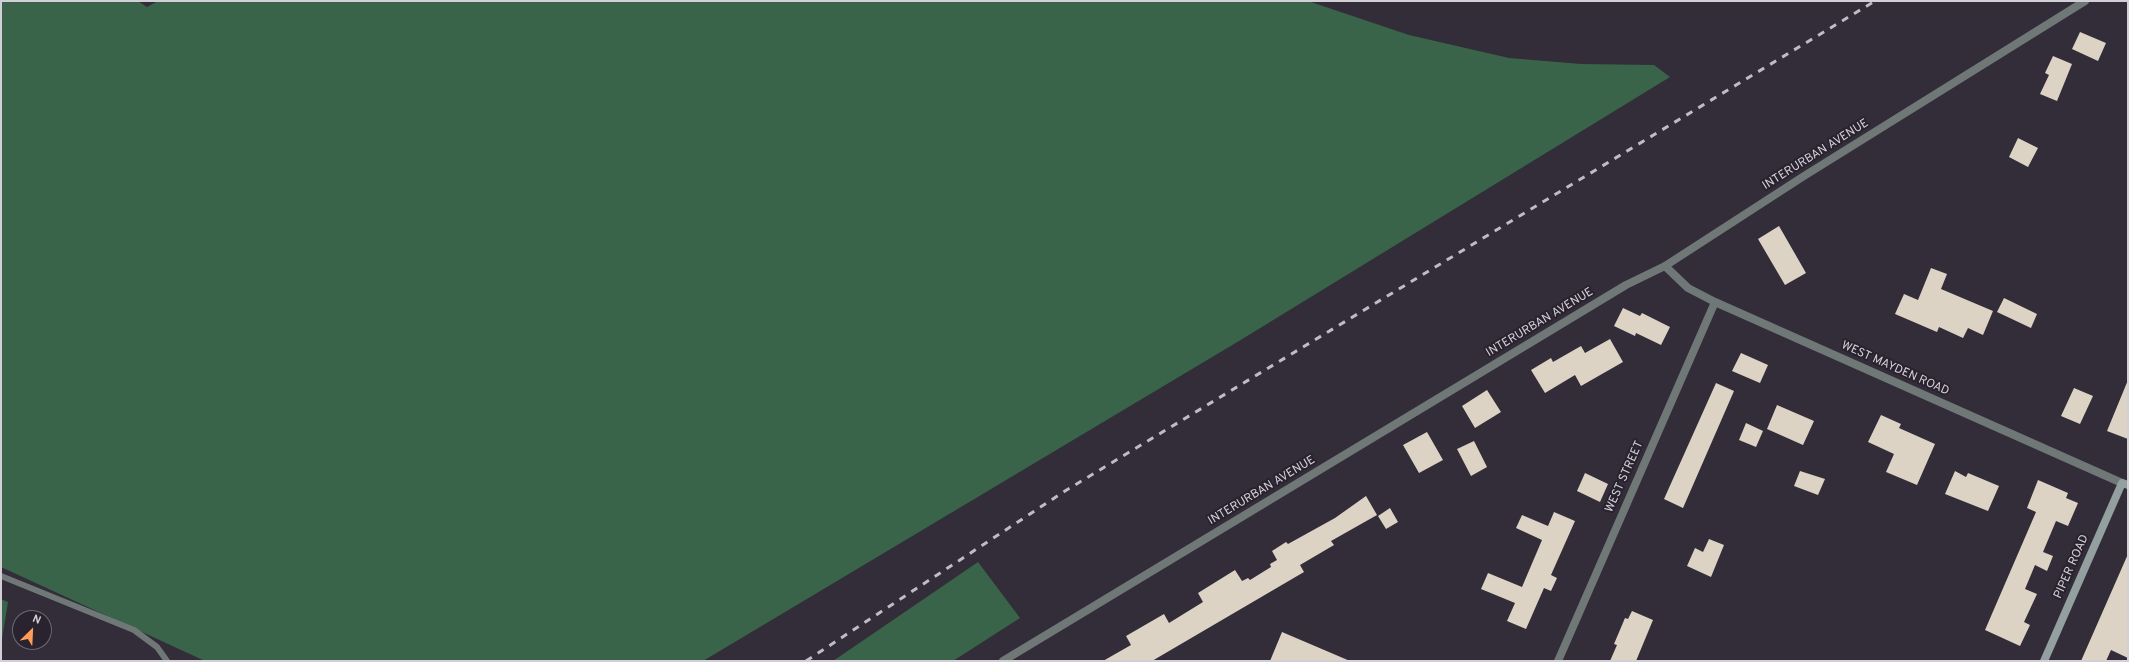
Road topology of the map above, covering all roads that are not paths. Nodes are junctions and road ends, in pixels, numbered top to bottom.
1 (2085, 1) edge
2 (1665, 266) junction
3 (1715, 302) junction
4 (2125, 484) edge
5 (1, 576) edge
6 (167, 661) edge
7 (1003, 661) edge
8 (1558, 661) edge
9 (2044, 661) edge

1 - 2 street, INTERURBAN AVENUE
2 - 3 street, WEST MAYDEN ROAD
2 - 7 street, INTERURBAN AVENUE
3 - 4 street, WEST MAYDEN ROAD
3 - 8 street, WEST STREET
4 - 9 street, PIPER ROAD
5 - 6 lane

